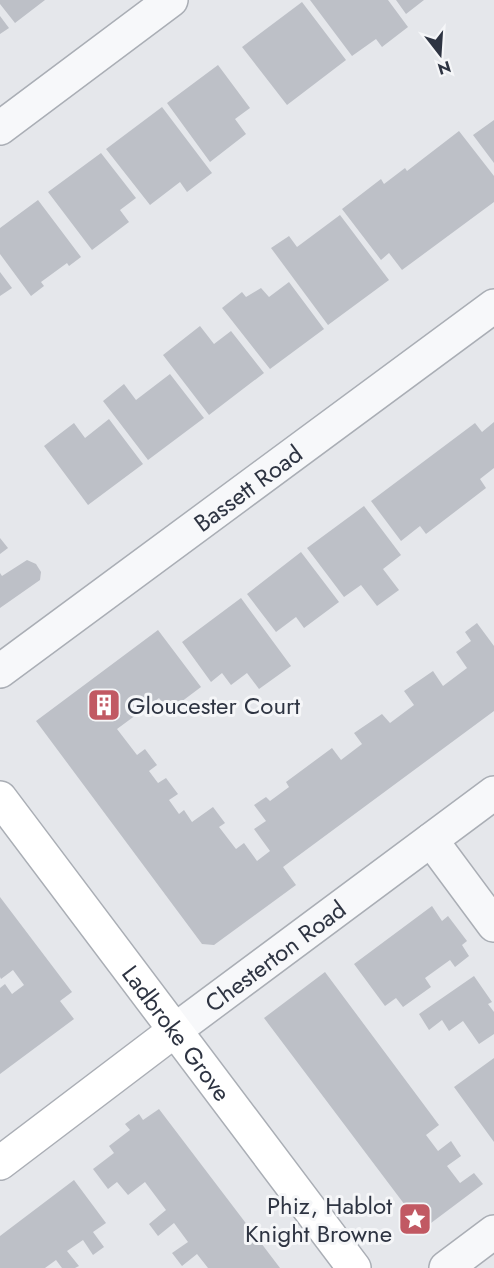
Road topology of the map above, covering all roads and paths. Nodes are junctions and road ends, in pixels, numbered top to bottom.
1 (171, 0) edge
2 (0, 128) edge
3 (494, 306) edge
4 (0, 671) edge
5 (494, 794) edge
6 (0, 798) edge
7 (431, 840) junction
8 (494, 925) edge
9 (174, 1031) junction
10 (0, 1162) edge
11 (494, 1232) edge
12 (354, 1268) edge
13 (446, 1268) edge

1 - 2 street
3 - 4 street, Bassett Road
5 - 7 street, Chesterton Road
6 - 9 main road, Ladbroke Grove
7 - 8 street
7 - 9 street, Chesterton Road
9 - 10 main road, Chesterton Road
9 - 12 main road, Ladbroke Grove
11 - 13 street

